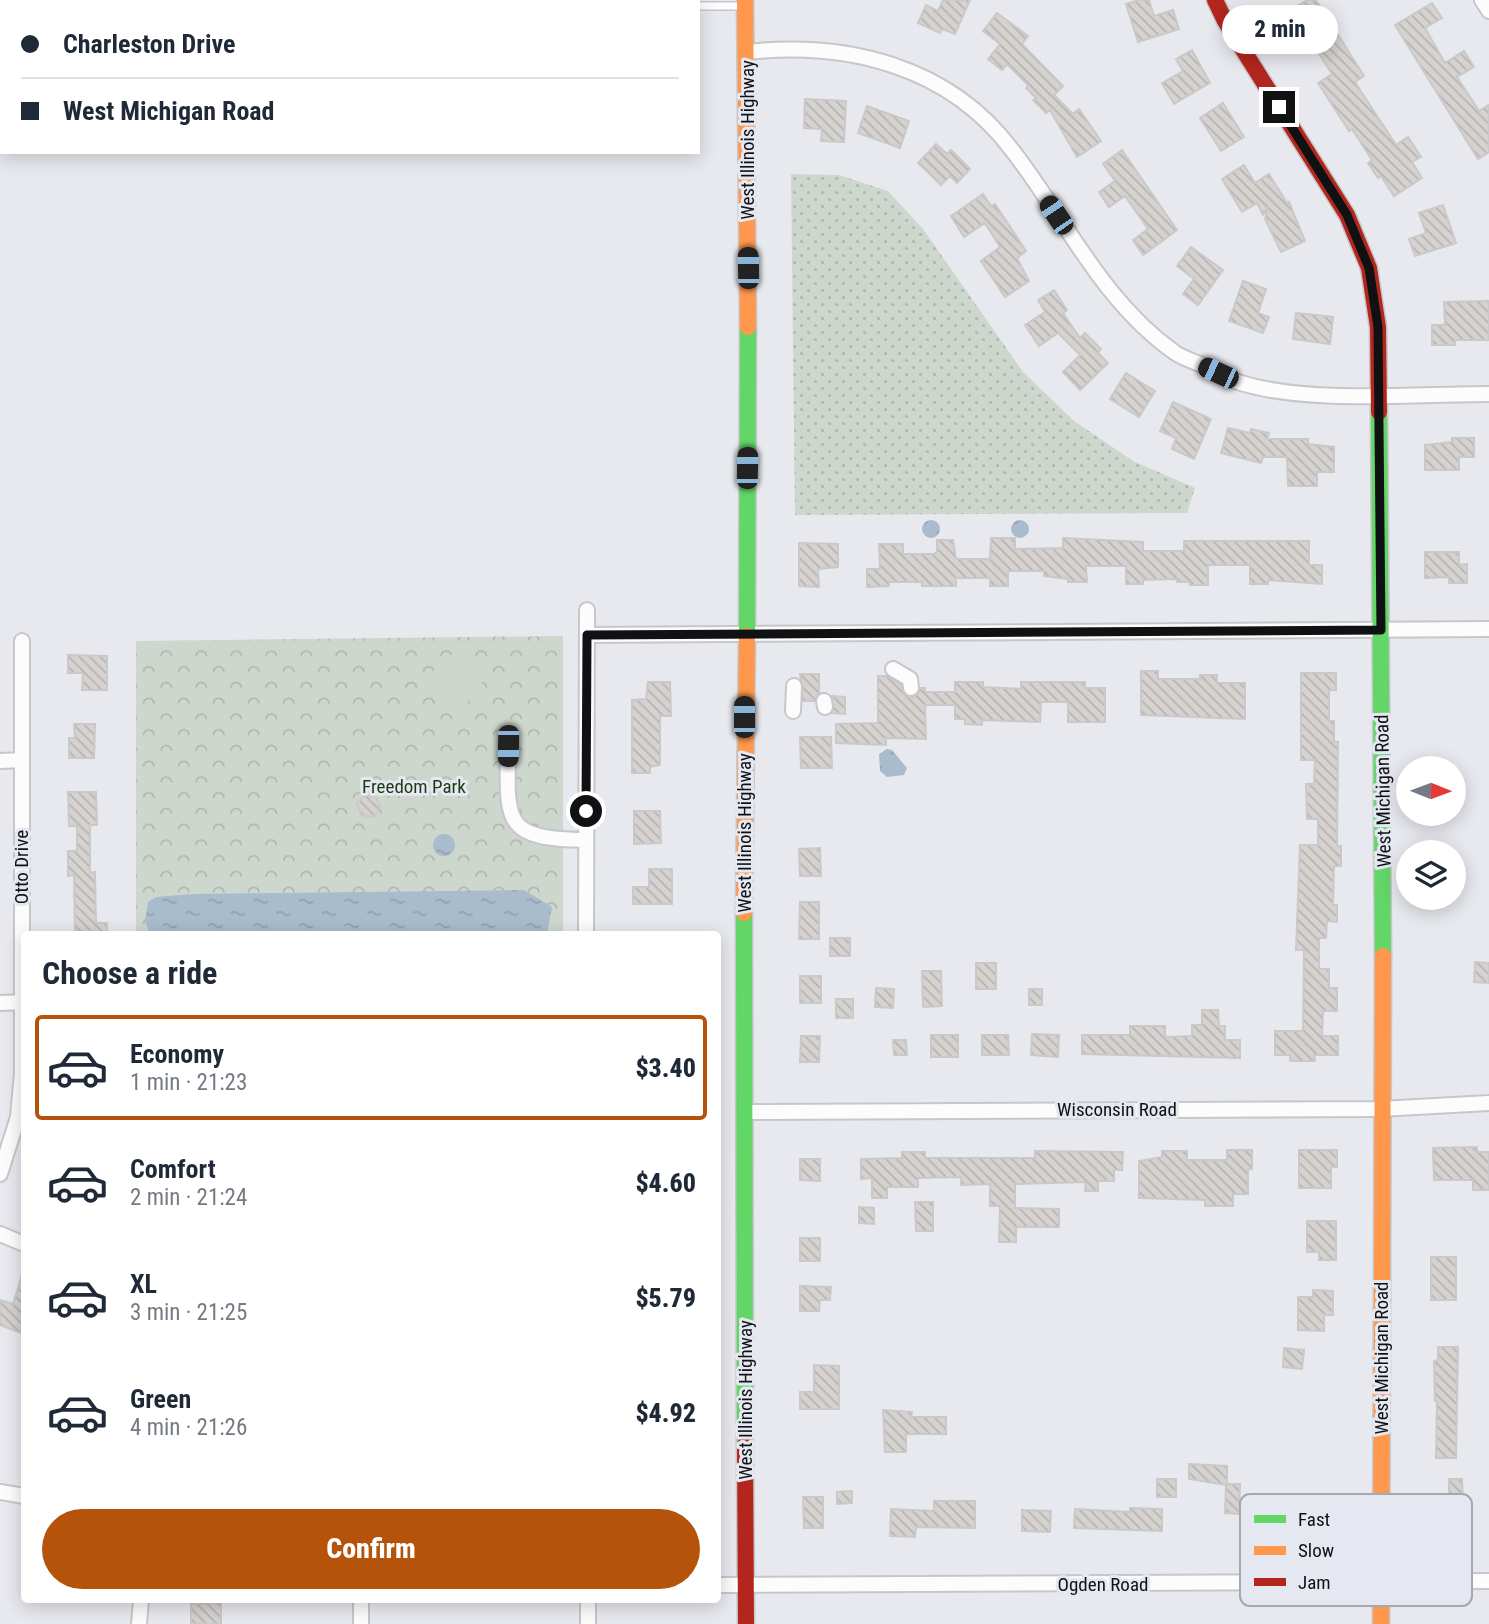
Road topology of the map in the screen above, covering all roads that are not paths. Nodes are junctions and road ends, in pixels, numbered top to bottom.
1 (1215, 0) edge
2 (1482, 0) edge
3 (745, 3) edge
4 (700, 6) edge
5 (1489, 11) edge
6 (747, 52) junction
7 (1379, 394) junction
8 (1489, 394) edge
9 (587, 610) dead end
10 (1489, 629) edge
11 (1381, 630) junction
12 (744, 634) junction
13 (587, 635) junction
14 (22, 641) dead end
15 (893, 669) dead end
16 (794, 686) dead end
17 (911, 688) dead end
18 (793, 711) dead end
19 (508, 746) dead end
20 (22, 760) junction
21 (0, 761) edge
22 (586, 840) junction
23 (23, 931) edge
24 (586, 931) edge
25 (21, 1002) edge
26 (0, 1003) edge
27 (21, 1084) edge
28 (1489, 1103) edge
29 (1380, 1109) junction
30 (744, 1112) junction
31 (0, 1174) edge
32 (0, 1234) edge
33 (21, 1243) edge
34 (0, 1492) edge
35 (1382, 1494) edge
36 (21, 1496) edge
37 (1240, 1583) edge
38 (746, 1585) junction
39 (721, 1586) edge
40 (141, 1603) edge
41 (361, 1603) edge
42 (588, 1603) edge
43 (1381, 1606) edge
44 (139, 1624) edge
45 (361, 1624) edge
46 (588, 1624) edge
47 (746, 1624) edge
48 (1381, 1624) edge

1 - 7 street, West Michigan Road
2 - 5 street
3 - 4 lane
3 - 6 street, West Illinois Highway
6 - 7 street
6 - 12 street, West Illinois Highway
7 - 8 street
7 - 11 street, West Michigan Road
9 - 13 street
10 - 11 street
11 - 12 street
11 - 29 street, West Michigan Road
12 - 13 street
12 - 30 street, West Illinois Highway
13 - 22 street
14 - 20 street, Otto Drive
15 - 17 street
16 - 18 street
19 - 22 street
20 - 21 street
20 - 23 street, Otto Drive
22 - 24 street
25 - 26 street
27 - 31 street, Otto Drive
28 - 29 street, Wisconsin Road
29 - 30 street, Wisconsin Road
29 - 35 street, West Michigan Road
30 - 38 street, West Illinois Highway
32 - 33 street
34 - 36 street
37 - 38 street, Ogden Road
38 - 39 street, Ogden Road
38 - 47 street, West Illinois Highway
40 - 44 street
41 - 45 street
42 - 46 street
43 - 48 street, West Michigan Road

